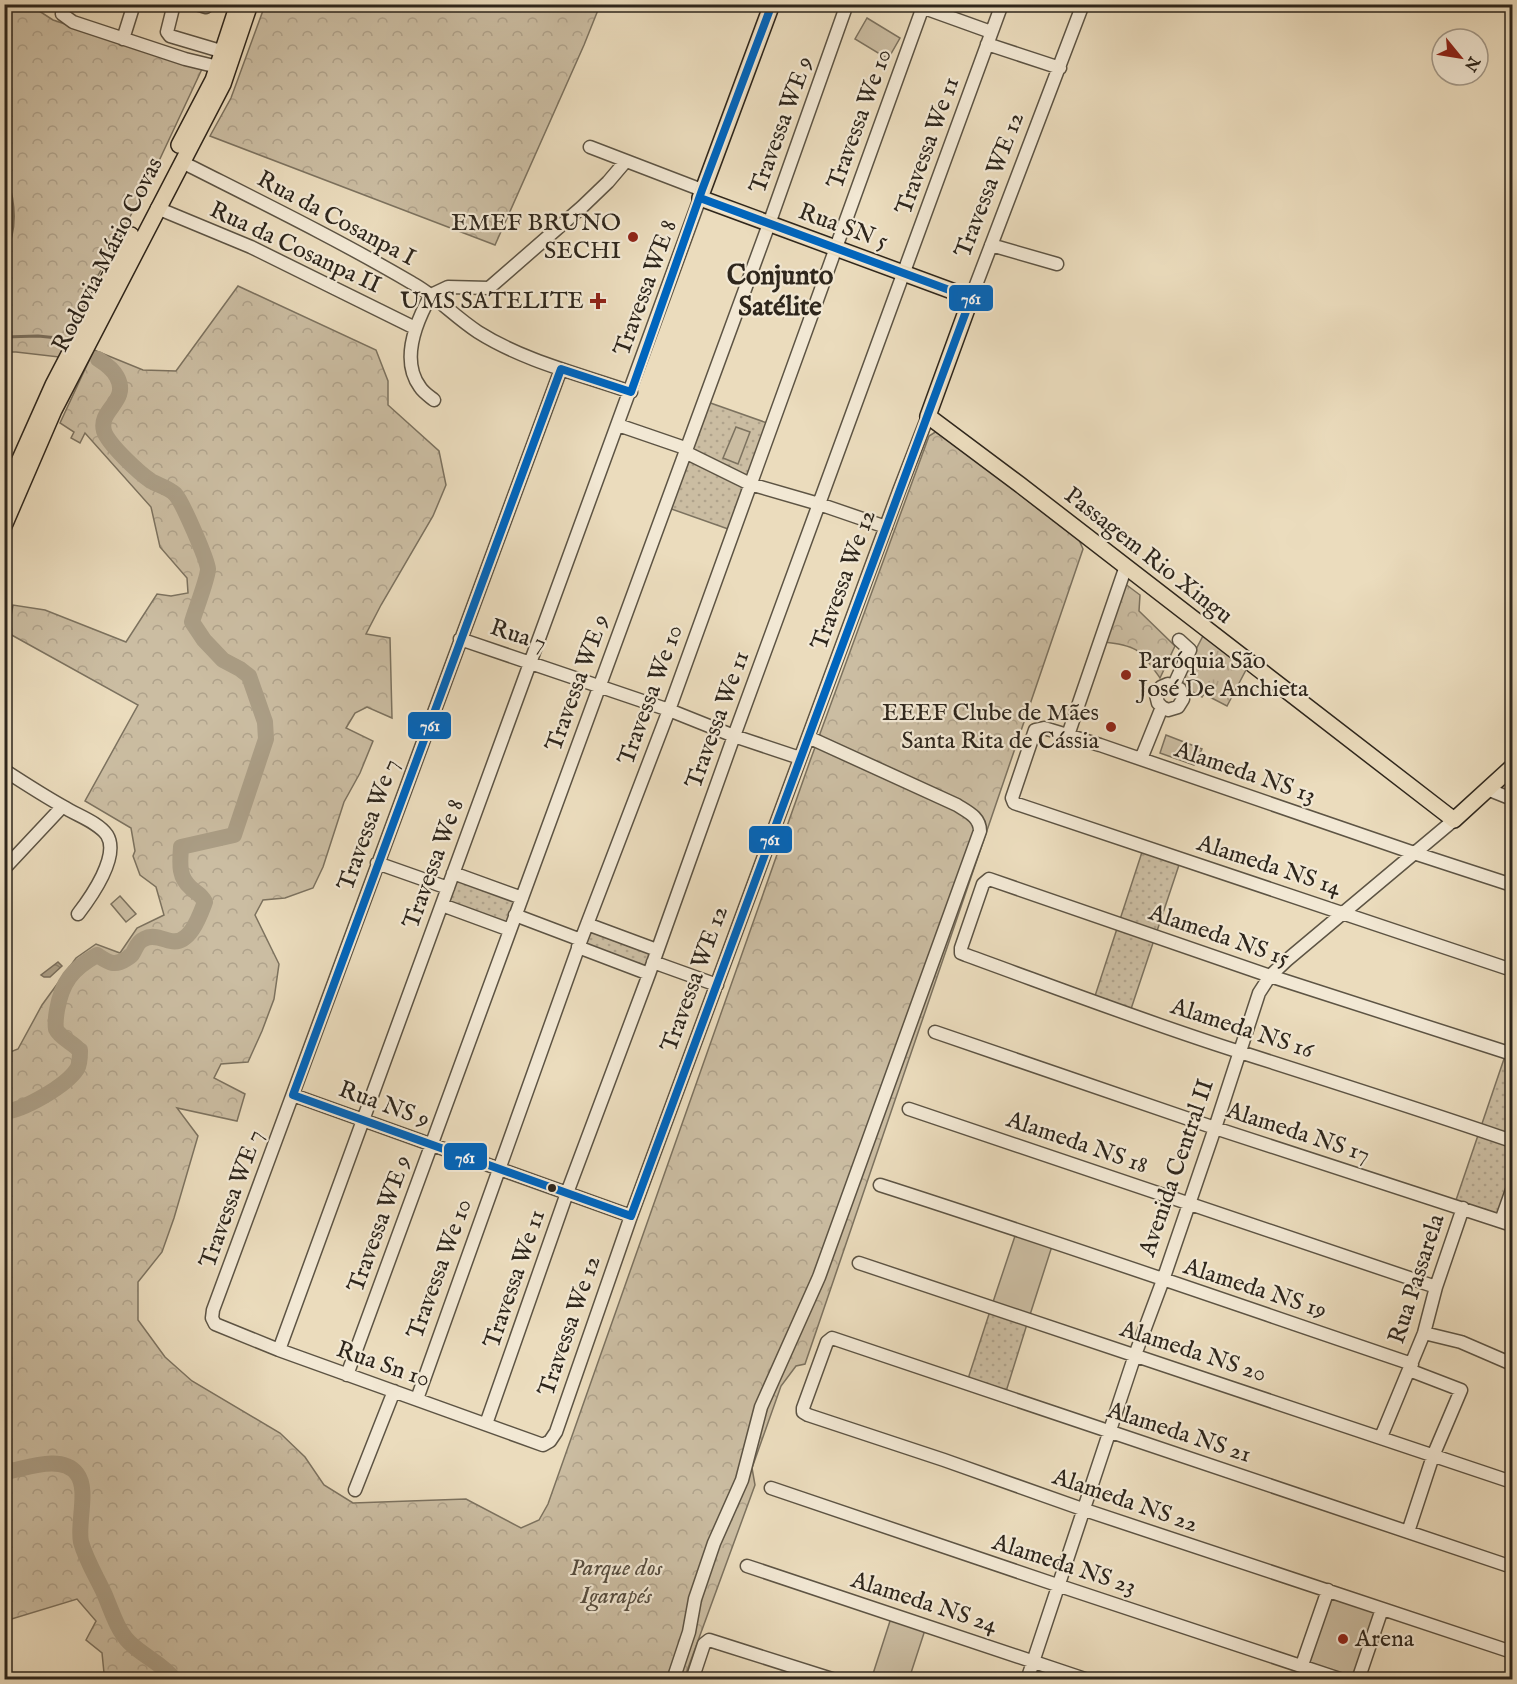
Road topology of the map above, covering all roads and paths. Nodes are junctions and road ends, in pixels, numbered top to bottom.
1 (134, 4) edge
2 (174, 4) edge
3 (238, 4) edge
4 (250, 4) edge
5 (772, 4) edge
6 (847, 4) edge
7 (1002, 4) edge
8 (1083, 4) edge
9 (921, 5) edge
10 (63, 9) edge
11 (992, 32) junction
12 (123, 39) junction
13 (987, 44) junction
14 (224, 52) junction
15 (218, 67) junction
16 (1060, 68) junction
17 (590, 147) dead end
18 (182, 162) junction
19 (625, 162) junction
20 (701, 194) junction
21 (157, 207) junction
22 (769, 224) junction
23 (991, 245) junction
24 (836, 248) junction
25 (1057, 264) dead end
26 (903, 273) junction
27 (431, 294) junction
28 (971, 298) junction
29 (415, 328) junction
30 (561, 369) junction
31 (631, 392) junction
32 (434, 400) dead end
33 (928, 416) junction
34 (618, 425) junction
35 (685, 450) junction
36 (750, 484) junction
37 (4, 495) edge
38 (819, 504) junction
39 (4, 526) edge
40 (886, 527) junction
41 (1126, 567) junction
42 (460, 639) junction
43 (1179, 640) dead end
44 (529, 662) junction
45 (1174, 685) junction
46 (600, 687) junction
47 (1162, 707) junction
48 (669, 710) junction
49 (1068, 735) junction
50 (734, 736) junction
51 (808, 737) junction
52 (800, 758) junction
53 (1141, 759) junction
54 (1512, 767) edge
55 (4, 770) edge
56 (1487, 789) junction
57 (1512, 799) edge
58 (1012, 801) joint
59 (62, 807) junction
60 (1454, 820) junction
61 (1414, 854) junction
62 (377, 863) junction
63 (4, 869) edge
64 (453, 873) junction
65 (1512, 885) edge
66 (448, 888) junction
67 (522, 898) junction
68 (442, 905) junction
69 (1344, 913) junction
70 (78, 914) dead end
71 (516, 915) junction
72 (587, 924) junction
73 (510, 930) junction
74 (580, 944) junction
75 (657, 950) junction
76 (961, 952) joint
77 (651, 968) junction
78 (1512, 970) edge
79 (1270, 976) junction
80 (717, 985) junction
81 (935, 1032) dead end
82 (1240, 1052) junction
83 (1512, 1052) edge
84 (293, 1095) junction
85 (909, 1109) dead end
86 (363, 1120) junction
87 (1215, 1128) junction
88 (1512, 1141) edge
89 (431, 1144) junction
90 (498, 1168) junction
91 (880, 1185) dead end
92 (1512, 1190) edge
93 (567, 1193) junction
94 (1188, 1204) junction
95 (1462, 1208) junction
96 (631, 1216) junction
97 (1507, 1223) edge
98 (860, 1263) dead end
99 (1163, 1280) junction
100 (1436, 1287) junction
101 (212, 1318) joint
102 (1424, 1332) junction
103 (832, 1338) joint
104 (279, 1350) junction
105 (1135, 1355) junction
106 (1512, 1364) edge
107 (1411, 1367) junction
108 (347, 1375) junction
109 (394, 1391) junction
110 (417, 1399) junction
111 (486, 1424) junction
112 (1110, 1432) junction
113 (1381, 1437) junction
114 (543, 1445) joint
115 (1433, 1456) junction
116 (1512, 1482) edge
117 (771, 1488) dead end
118 (355, 1490) dead end
119 (1085, 1510) junction
120 (1408, 1532) junction
121 (747, 1566) dead end
122 (1512, 1567) edge
123 (1060, 1587) junction
124 (1328, 1590) junction
125 (1382, 1608) junction
126 (1512, 1652) edge
127 (1033, 1661) junction
128 (1302, 1665) junction
129 (673, 1680) edge
130 (692, 1680) edge
131 (836, 1680) edge
132 (1027, 1680) edge
133 (1088, 1680) edge
134 (1343, 1680) edge
135 (1358, 1680) edge

1 - 12 street
2 - 14 street
3 - 14 main road, Rodovia Mário Covas
4 - 18 main road, Rodovia Mário Covas
5 - 20 main road
6 - 22 street, Travessa WE 9
7 - 11 street, Travessa We 11
8 - 16 street, Travessa WE 12
9 - 11 street
9 - 24 street, Travessa We 10
10 - 12 street
11 - 13 street, Travessa We 11
12 - 15 street
13 - 16 street
13 - 26 street, Travessa We 11
14 - 15 main road, Rodovia Mário Covas
15 - 37 main road, Rodovia Mário Covas
16 - 23 street, Travessa WE 12
17 - 19 street
18 - 21 main road, Rodovia Mário Covas
18 - 27 street, Rua da Cosanpa I
19 - 20 street
19 - 27 street
20 - 22 main road, Rua SN 5
20 - 31 street, Travessa WE 8
21 - 29 street, Rua da Cosanpa II
21 - 39 main road, Rodovia Mário Covas
22 - 24 main road, Rua SN 5
22 - 35 street, Travessa WE 9
23 - 25 street
23 - 28 street, Travessa WE 12
24 - 26 main road, Rua SN 5
24 - 36 street, Travessa We 10
26 - 28 main road, Rua SN 5
26 - 38 street, Travessa We 11
27 - 29 street
27 - 30 street, Rua da Cosanpa I
28 - 33 main road, Travessa WE 12
29 - 32 street
30 - 31 street, Rua da Cosanpa I
30 - 42 street, Travessa We 7
31 - 34 street, Travessa We 8
33 - 40 street, Travessa We 12
33 - 41 main road, Passagem Rio Xingu
34 - 35 street
34 - 44 street, Travessa We 8
35 - 36 street
35 - 46 street, Travessa WE 9
36 - 38 street
36 - 48 street, Travessa We 10
38 - 40 street
38 - 50 street, Travessa We 11
40 - 51 street, Travessa We 12
41 - 49 street
41 - 60 main road, Passagem Rio Xingu
42 - 44 street, Rua 7
42 - 62 street, Travessa We 7
43 - 45 street
44 - 46 street, Rua 7
44 - 64 street, Travessa We 8
45 - 47 street
45 - 47 street
46 - 48 street, Rua 7
46 - 67 street, Travessa WE 9
47 - 53 street
48 - 50 street, Rua 7
48 - 72 street, Travessa We 10
49 - 53 street, Alameda NS 13
49 - 58 street, Alameda NS 13
50 - 52 street, Rua 7
50 - 75 street, Travessa We 11
51 - 52 street, Travessa We 12
51 - 129 street
52 - 80 street, Travessa WE 12
53 - 61 street, Alameda NS 13
54 - 56 main road, Avenida Central II
55 - 59 street
56 - 57 street
56 - 60 main road, Avenida Central II
58 - 69 street, Alameda NS 14
59 - 63 street
59 - 70 street
60 - 61 street, Avenida Central II
61 - 65 street, Alameda NS 13
61 - 69 street, Avenida Central II
62 - 66 street
62 - 84 street, Travessa We 7
64 - 66 street, Travessa We 8
64 - 67 street
66 - 68 street, Travessa We 8
67 - 71 street, Travessa WE 9
68 - 73 street
68 - 86 street, Travessa We 8
69 - 78 street, Alameda NS 14
69 - 79 street, Avenida Central II
71 - 73 street, Travessa WE 9
71 - 74 street
72 - 74 street, Travessa We 10
72 - 75 street
73 - 89 street, Travessa WE 9
74 - 77 street
74 - 90 street, Travessa We 10
75 - 77 street, Travessa We 11
76 - 79 street, Alameda NS 15
76 - 82 street, Alameda NS 16
77 - 80 street
77 - 93 street, Travessa We 11
79 - 82 street, Avenida Central II
79 - 83 street, Alameda NS 15
80 - 96 street, Travessa WE 12
81 - 87 street, Alameda NS 17
82 - 87 street, Avenida Central II
82 - 88 street, Alameda NS 16
84 - 86 street, Rua NS 9
84 - 101 street, Travessa WE 7
85 - 94 street, Alameda NS 18
86 - 89 street, Rua NS 9
86 - 104 street, Travessa We 8
87 - 94 street, Avenida Central II
87 - 95 street, Alameda NS 17
89 - 90 street, Rua NS 9
89 - 108 street, Travessa WE 9
90 - 93 street, Rua NS 9
90 - 110 street, Travessa We 10
91 - 99 street, Alameda NS 19
92 - 97 street
93 - 96 street, Rua NS 9
93 - 111 street, Travessa We 11
94 - 99 street, Avenida Central II
94 - 100 street, Alameda NS 18
95 - 97 street, Alameda NS 17
95 - 100 street, Rua Passarela
96 - 114 street, Travessa We 12
98 - 105 street, Alameda NS 20
99 - 105 street, Avenida Central II
99 - 107 street, Alameda NS 19
100 - 102 street, Rua Passarela
101 - 104 street, Rua Sn 10
102 - 106 street
102 - 107 street, Rua Passarela
103 - 112 street, Alameda NS 21
103 - 119 street, Alameda NS 22
104 - 108 street, Rua Sn 10
105 - 112 street, Avenida Central II
105 - 113 street, Alameda NS 20
107 - 113 street, Rua Passarela
107 - 115 street, Alameda NS 19
108 - 109 street, Rua Sn 10
109 - 110 street, Rua Sn 10
109 - 118 street
110 - 111 street, Rua Sn 10
111 - 114 street, Rua Sn 10
112 - 119 street, Avenida Central II
112 - 120 street, Alameda NS 21
113 - 115 street, Alameda NS 20
115 - 116 street, Alameda NS 20
115 - 120 street
117 - 123 street, Alameda NS 23
119 - 123 street, Avenida Central II
119 - 124 street, Alameda NS 22
120 - 122 street, Alameda NS 21
121 - 127 street, Alameda NS 24
123 - 127 street, Avenida Central II
123 - 128 street, Alameda NS 23
124 - 125 street, Alameda NS 22
124 - 128 street
125 - 126 street, Alameda NS 22
125 - 135 street
127 - 132 street, Avenida Central II
127 - 133 street, Alameda NS 24
128 - 134 street, Alameda NS 23
130 - 131 street

